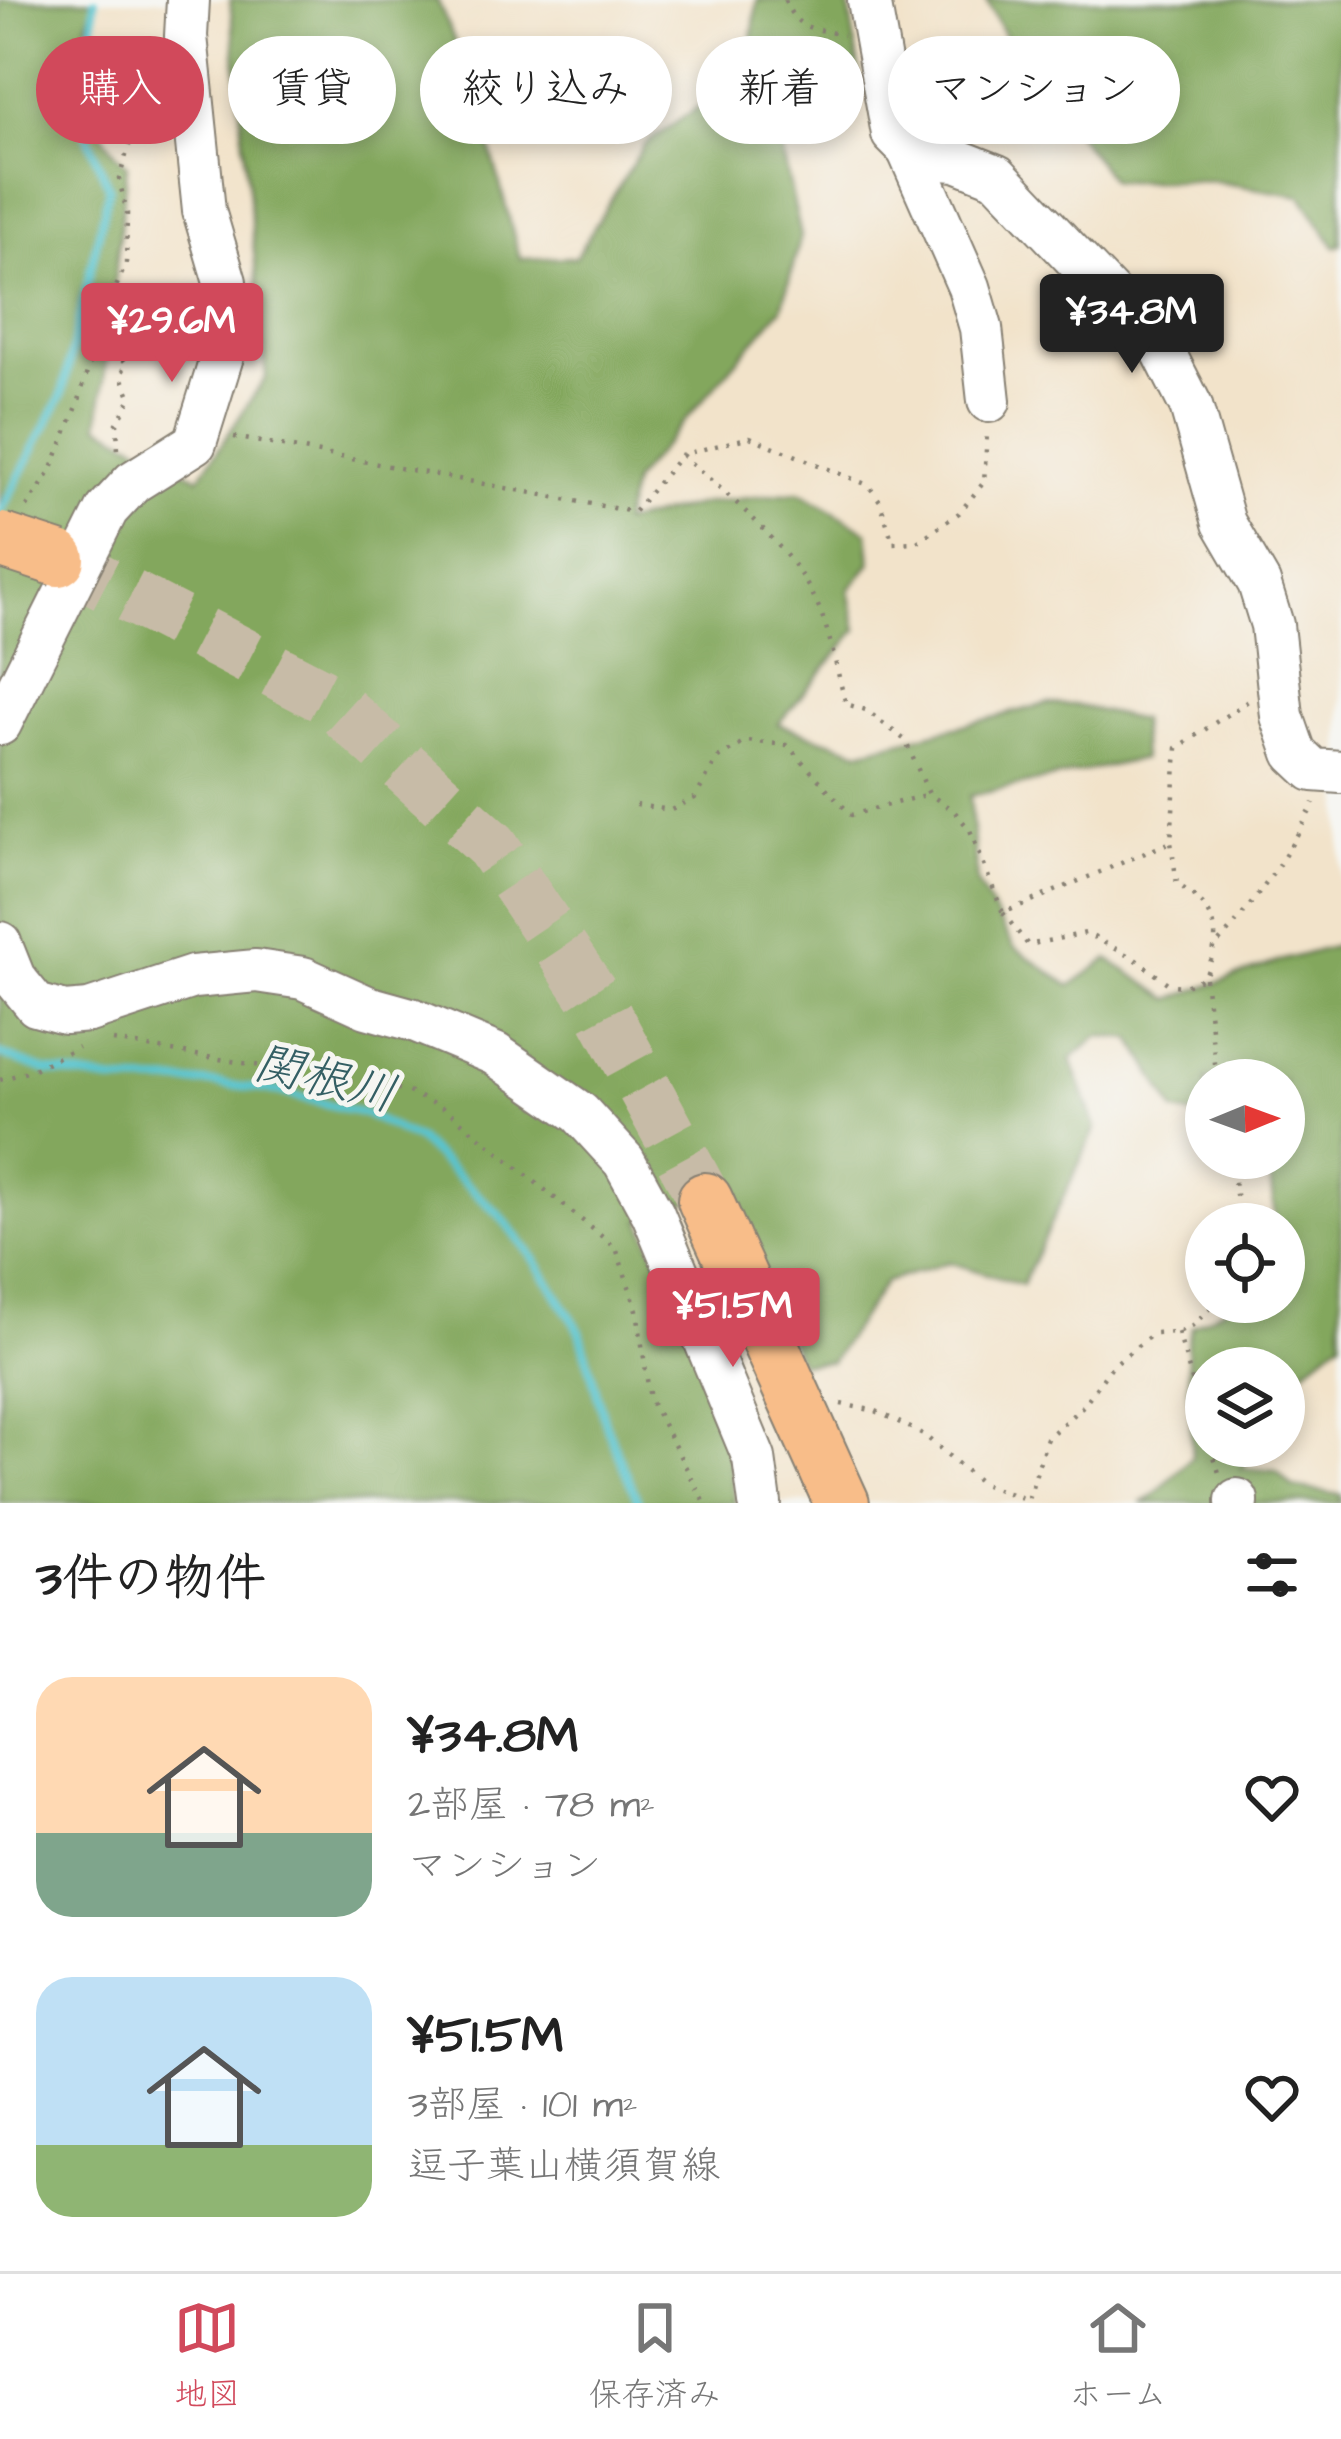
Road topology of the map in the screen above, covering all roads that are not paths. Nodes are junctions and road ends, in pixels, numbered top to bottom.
1 (188, 0) edge
2 (869, 0) edge
3 (908, 149) junction
4 (989, 401) road end
5 (13, 524) edge
6 (58, 559) tunnel mouth
7 (0, 724) edge
8 (1336, 772) edge
9 (0, 944) edge
10 (705, 1200) tunnel mouth
11 (760, 1503) edge
12 (842, 1503) edge

1 - 7 street
2 - 3 street
3 - 4 street
3 - 8 street
5 - 6 main road, bridge
9 - 11 street
10 - 12 main road

